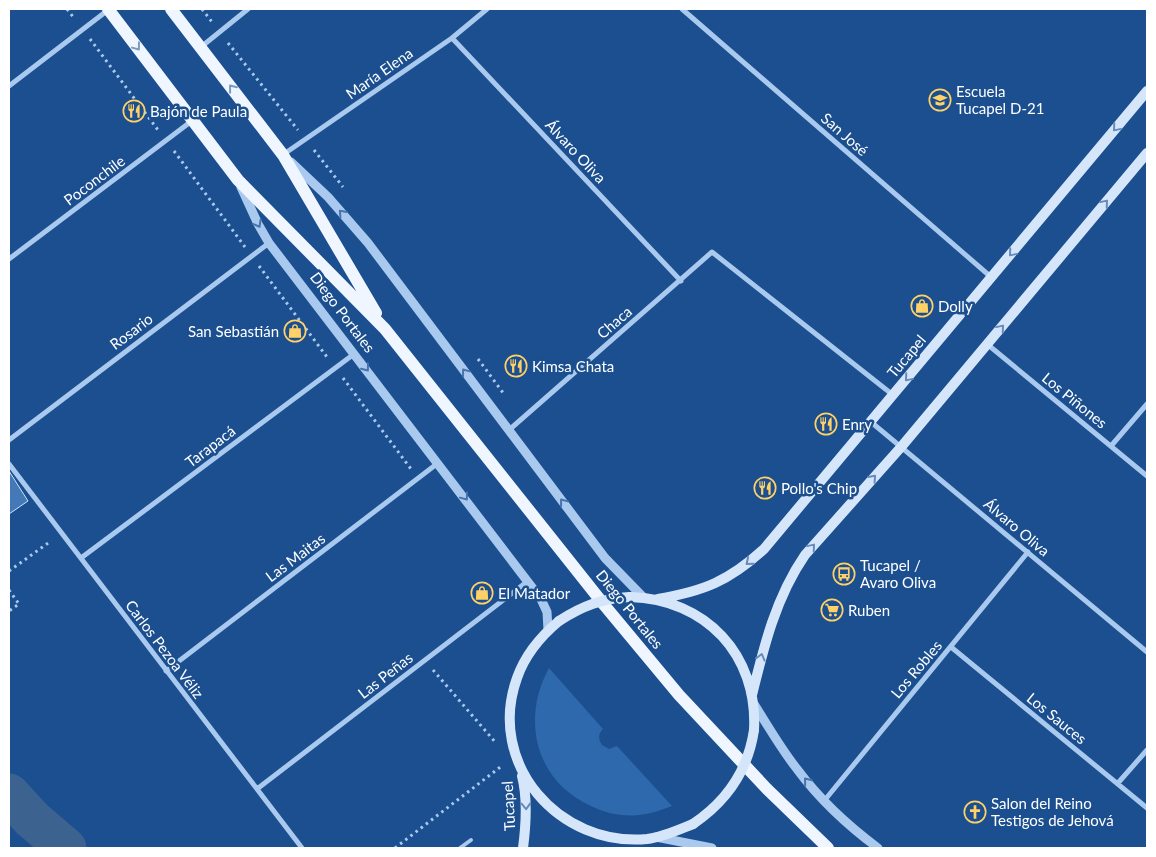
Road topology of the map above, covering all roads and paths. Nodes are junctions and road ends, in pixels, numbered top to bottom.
1 (108, 9) edge
2 (171, 9) edge
3 (248, 9) edge
4 (487, 9) edge
5 (682, 9) edge
6 (452, 38) junction
7 (200, 47) junction
8 (9, 86) edge
9 (1147, 91) edge
10 (193, 120) junction
11 (1147, 153) edge
12 (283, 155) junction
13 (238, 180) junction
14 (269, 242) junction
15 (9, 259) edge
16 (991, 277) junction
17 (681, 281) junction
18 (385, 329) junction
19 (987, 344) junction
20 (354, 354) junction
21 (893, 395) junction
22 (1147, 404) edge
23 (871, 422) junction
24 (508, 430) junction
25 (9, 440) edge
26 (902, 446) junction
27 (1111, 446) junction
28 (438, 463) junction
29 (9, 464) edge
30 (1147, 476) edge
31 (62, 534) junction
32 (1028, 552) junction
33 (81, 558) junction
34 (9, 571) edge
35 (528, 580) junction
36 (9, 590) edge
37 (643, 597) junction
38 (658, 599) junction
39 (9, 611) edge
40 (548, 630) junction
41 (950, 647) junction
42 (1147, 652) edge
43 (424, 660) junction
44 (166, 671) junction
45 (753, 700) junction
46 (1147, 750) edge
47 (514, 762) junction
48 (1118, 784) junction
49 (257, 789) junction
50 (824, 800) junction
51 (1147, 808) edge
52 (652, 838) junction
53 (470, 840) dead end
54 (302, 848) edge
55 (396, 848) edge
56 (460, 848) edge
57 (523, 848) edge
58 (627, 848) edge
59 (712, 848) edge
60 (828, 848) edge
61 (878, 848) edge

1 - 8 street
1 -> 10 main road
2 - 7 main road, Diego Portales
3 - 7 street
4 - 6 street, María Elena
5 - 16 street, San José
6 - 12 street, María Elena
6 - 17 street, Álvaro Oliva
12 -> 7 main road, Diego Portales
9 -> 16 main road, Tucapel
10 - 13 main road
10 - 15 street, Poconchile
19 -> 11 main road
12 - 18 main road, Diego Portales
24 -> 12 street, Diego Portales
13 -> 14 street, Diego Portales
13 - 18 main road, Diego Portales
14 - 20 street, Diego Portales
14 - 25 street, Rosario
16 -> 21 main road, Tucapel
17 - 21 street, Chaca
17 - 24 street, Chaca
18 - 60 main road, Diego Portales
19 - 26 main road
19 - 27 street, Los Piñones
20 -> 28 street, Diego Portales
20 - 33 street, Tarapacá
21 - 23 main road, Tucapel
22 - 27 street
23 - 26 street, Álvaro Oliva
23 -> 38 main road, Tucapel
37 -> 24 street, Diego Portales
26 - 32 street, Álvaro Oliva
45 -> 26 main road
27 - 30 street, Los Piñones
28 -> 35 street, Diego Portales
28 - 44 street, Las Maitas
29 - 31 street, Carlos Pezoa Véliz
31 - 33 street, Carlos Pezoa Véliz
31 - 34 path
32 - 41 street, Los Robles
32 - 42 street, Álvaro Oliva
33 - 44 street, Carlos Pezoa Véliz
35 - 40 street, Diego Portales
35 - 43 street, Las Peñas
36 - 39 path
37 - 38 main road
37 - 40 main road, bridge
38 - 45 main road
40 - 47 main road
41 - 48 street, Los Sauces
41 - 50 street, Los Robles
43 - 47 path
43 - 49 street, Las Peñas
44 - 49 street, Carlos Pezoa Véliz
50 -> 45 street
45 - 52 main road, bridge
46 - 48 street
47 - 52 main road
47 - 55 path
47 -> 57 main road, Tucapel
48 - 51 street, Los Sauces
49 - 54 street, Carlos Pezoa Véliz
50 - 61 street
52 - 58 main road
52 - 59 street
53 - 56 lane

